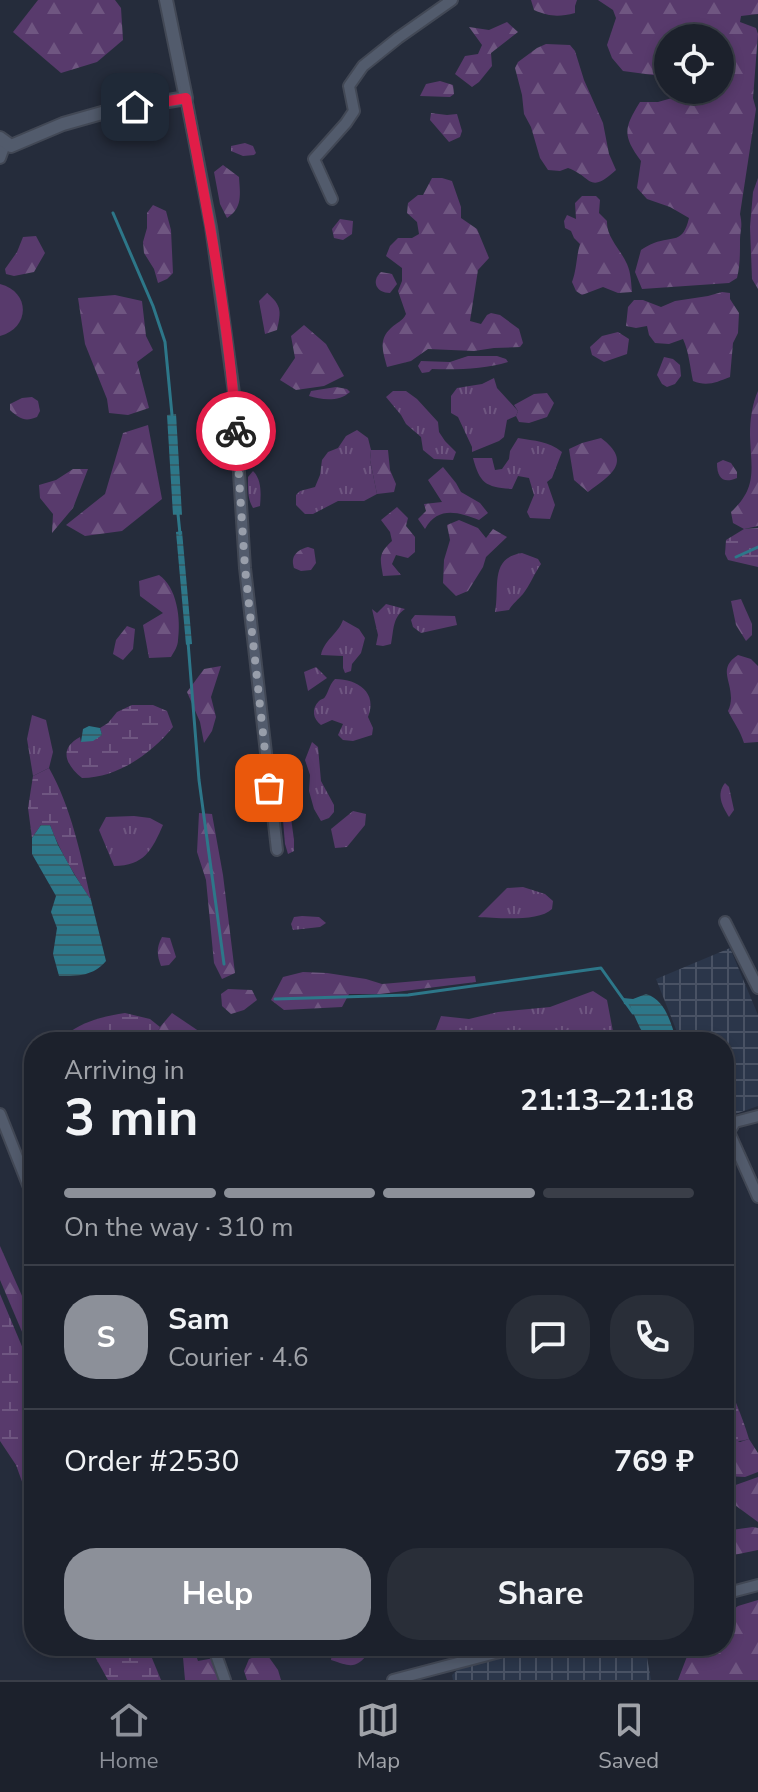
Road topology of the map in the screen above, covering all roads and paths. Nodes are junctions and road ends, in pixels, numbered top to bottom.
1 (166, 0) edge
2 (452, 0) edge
3 (186, 98) junction
4 (0, 138) edge
5 (5, 152) edge
6 (332, 199) dead end
7 (277, 850) dead end
8 (725, 922) dead end
9 (758, 988) edge
10 (0, 1114) edge
11 (758, 1116) edge
12 (734, 1124) edge
13 (734, 1143) edge
14 (24, 1175) edge
15 (758, 1197) edge
16 (758, 1585) edge
17 (734, 1591) edge
18 (217, 1656) edge
19 (484, 1656) edge
20 (225, 1680) edge
21 (393, 1680) edge

1 - 3 street
2 - 6 street
3 - 5 street
3 - 7 street
4 - 5 street
8 - 9 street
10 - 14 street
11 - 12 street
13 - 15 street
16 - 17 street
18 - 20 street
19 - 21 street

